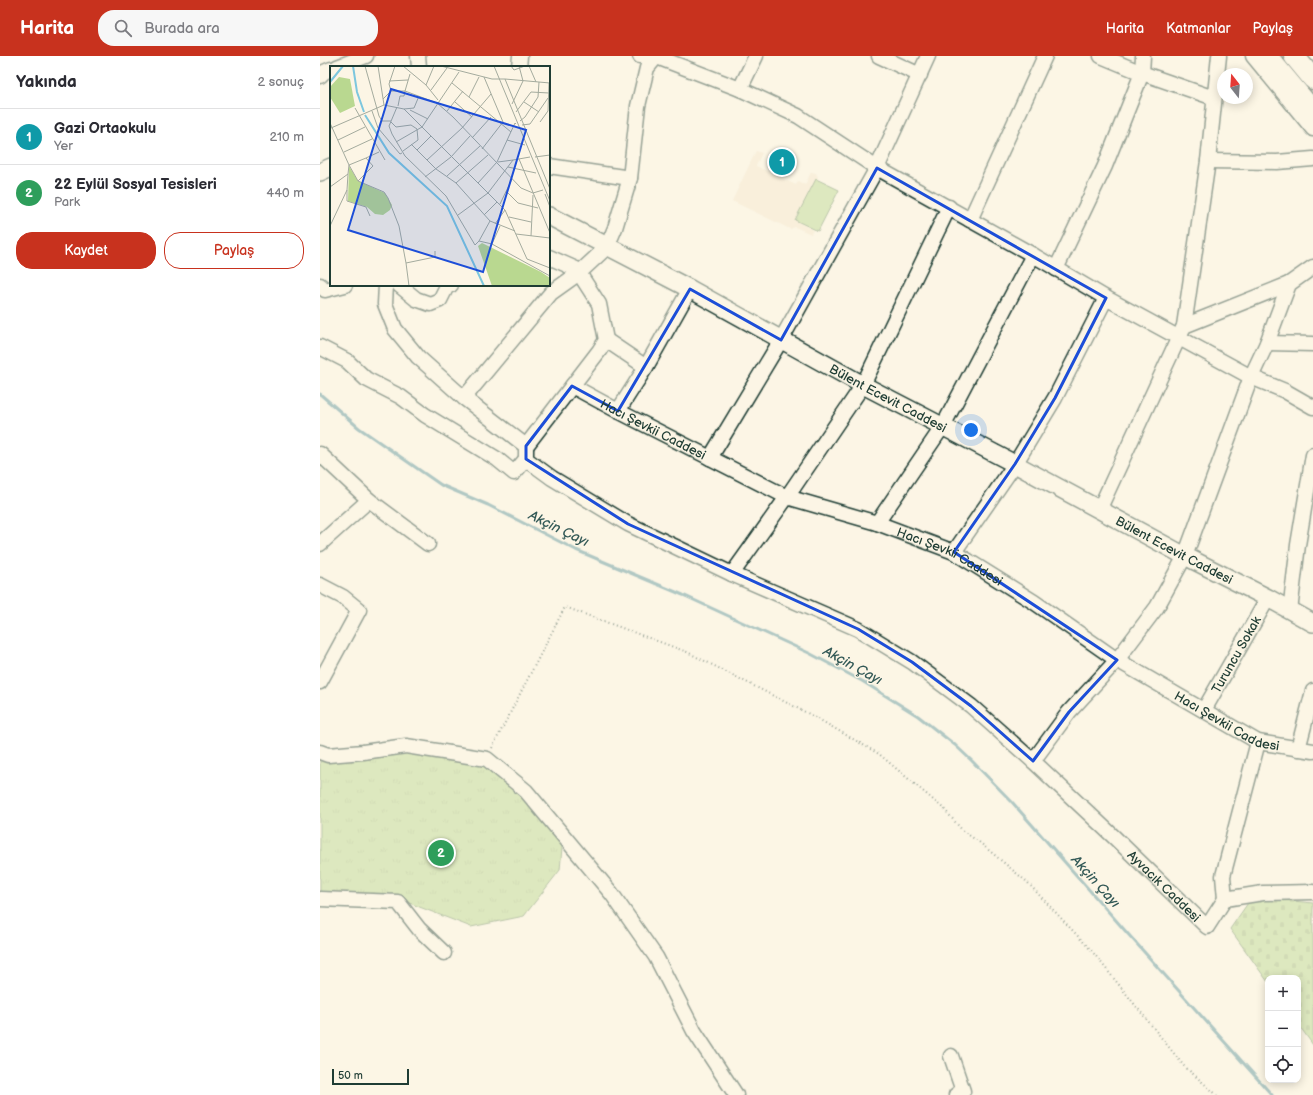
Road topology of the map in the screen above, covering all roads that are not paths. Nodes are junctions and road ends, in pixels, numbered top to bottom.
1 (366, 56) edge
2 (418, 56) edge
3 (520, 56) edge
4 (640, 56) edge
5 (657, 56) edge
6 (756, 56) edge
7 (879, 56) edge
8 (928, 56) edge
9 (1045, 56) edge
10 (1101, 56) edge
11 (1143, 56) edge
12 (1219, 56) edge
13 (1253, 56) edge
14 (1267, 56) edge
15 (1294, 56) edge
16 (1304, 56) edge
17 (339, 66) edge
18 (419, 66) edge
19 (519, 66) edge
20 (1313, 66) edge
21 (1142, 73) junction
22 (920, 75) junction
23 (1313, 79) edge
24 (740, 89) junction
25 (1214, 98) junction
26 (1313, 111) edge
27 (1313, 128) edge
28 (1313, 159) edge
29 (1208, 161) junction
30 (550, 166) edge
31 (330, 167) edge
32 (877, 168) junction
33 (320, 172) edge
34 (630, 178) junction
35 (949, 208) junction
36 (550, 217) edge
37 (970, 220) junction
38 (607, 247) junction
39 (1033, 255) junction
40 (550, 257) edge
41 (1313, 267) edge
42 (1056, 269) junction
43 (579, 274) junction
44 (1289, 284) junction
45 (320, 285) edge
46 (341, 286) edge
47 (386, 286) edge
48 (400, 286) edge
49 (447, 286) edge
50 (690, 289) junction
51 (1106, 298) junction
52 (1182, 332) junction
53 (606, 340) junction
54 (781, 340) junction
55 (1267, 343) junction
56 (1313, 344) edge
57 (320, 347) edge
58 (646, 367) junction
59 (1251, 376) junction
60 (863, 385) junction
61 (572, 386) junction
62 (464, 398) junction
63 (1313, 406) edge
64 (618, 411) junction
65 (943, 426) junction
66 (526, 453) junction
67 (320, 454) edge
68 (1313, 454) edge
69 (710, 458) junction
70 (1015, 464) junction
71 (787, 497) junction
72 (369, 500) junction
73 (1308, 509) edge
74 (1099, 510) junction
75 (877, 522) junction
76 (320, 544) edge
77 (428, 544) dead end
78 (954, 552) junction
79 (1185, 556) junction
80 (732, 574) junction
81 (320, 585) edge
82 (1268, 598) junction
83 (1290, 611) junction
84 (1313, 623) edge
85 (1117, 660) junction
86 (320, 682) edge
87 (1313, 691) edge
88 (1204, 710) junction
89 (1258, 742) junction
90 (1298, 749) junction
91 (1313, 751) edge
92 (320, 752) edge
93 (1033, 761) junction
94 (1313, 892) edge
95 (320, 899) edge
96 (1225, 899) junction
97 (444, 953) dead end
98 (951, 1056) dead end
99 (736, 1095) edge
100 (956, 1095) edge

1 - 17 street
2 - 18 street
3 - 19 street
4 - 5 street
5 - 24 street
5 - 34 street
6 - 24 street
7 - 22 street
8 - 22 street
9 - 37 street
10 - 21 street
11 - 21 street
12 - 25 street
13 - 27 street
14 - 26 highway
15 - 23 highway
16 - 20 street
21 - 25 street
21 - 42 street
22 - 32 street
24 - 32 street
25 - 29 street
28 - 29 street
29 - 52 street
30 - 34 street
31 - 33 main road
32 - 35 street
32 - 54 street
34 - 38 street
35 - 37 street
35 - 60 street
36 - 38 main road, Bülent Ecevit Caddesi
37 - 39 street
38 - 43 street
38 - 50 main road, Bülent Ecevit Caddesi
39 - 42 street
39 - 65 street
40 - 43 street
41 - 44 street
42 - 51 street
43 - 53 street
43 - 62 street
44 - 52 street
44 - 55 street
45 - 46 street
47 - 62 street
48 - 49 street
50 - 54 main road, Bülent Ecevit Caddesi
50 - 58 street
51 - 52 street
51 - 70 street
52 - 59 street
52 - 74 street
53 - 58 street
53 - 61 street
54 - 60 main road, Bülent Ecevit Caddesi
54 - 69 street
55 - 56 street
55 - 59 street
57 - 66 street
58 - 64 street
59 - 63 street
59 - 79 street
60 - 65 main road, Bülent Ecevit Caddesi
60 - 71 street
61 - 64 street, Hacı Şevkii Caddesi
61 - 66 street
62 - 66 street
64 - 69 street, Hacı Şevkii Caddesi
65 - 70 main road, Bülent Ecevit Caddesi
65 - 75 street
66 - 80 street
67 - 72 street
68 - 73 street
69 - 71 street, Hacı Şevkii Caddesi
70 - 74 main road, Bülent Ecevit Caddesi
70 - 78 street
71 - 75 street, Hacı Şevkii Caddesi
71 - 80 street
72 - 76 street
72 - 77 street
73 - 83 street
74 - 79 main road, Bülent Ecevit Caddesi
75 - 78 street, Hacı Şevkii Caddesi
78 - 85 street, Hacı Şevkii Caddesi
79 - 82 main road, Bülent Ecevit Caddesi
79 - 85 street
80 - 93 street
81 - 86 street
82 - 83 main road, Bülent Ecevit Caddesi
82 - 88 street, Turuncu Sokak
83 - 84 main road, Bülent Ecevit Caddesi
85 - 88 street, Hacı Şevkii Caddesi
85 - 93 street
87 - 90 street
88 - 89 street, Hacı Şevkii Caddesi
89 - 90 street, Hacı Şevkii Caddesi
89 - 96 street
90 - 91 street, Hacı Şevkii Caddesi
92 - 99 street
93 - 96 street, Ayvacık Caddesi
94 - 96 street
95 - 97 street
98 - 100 street

